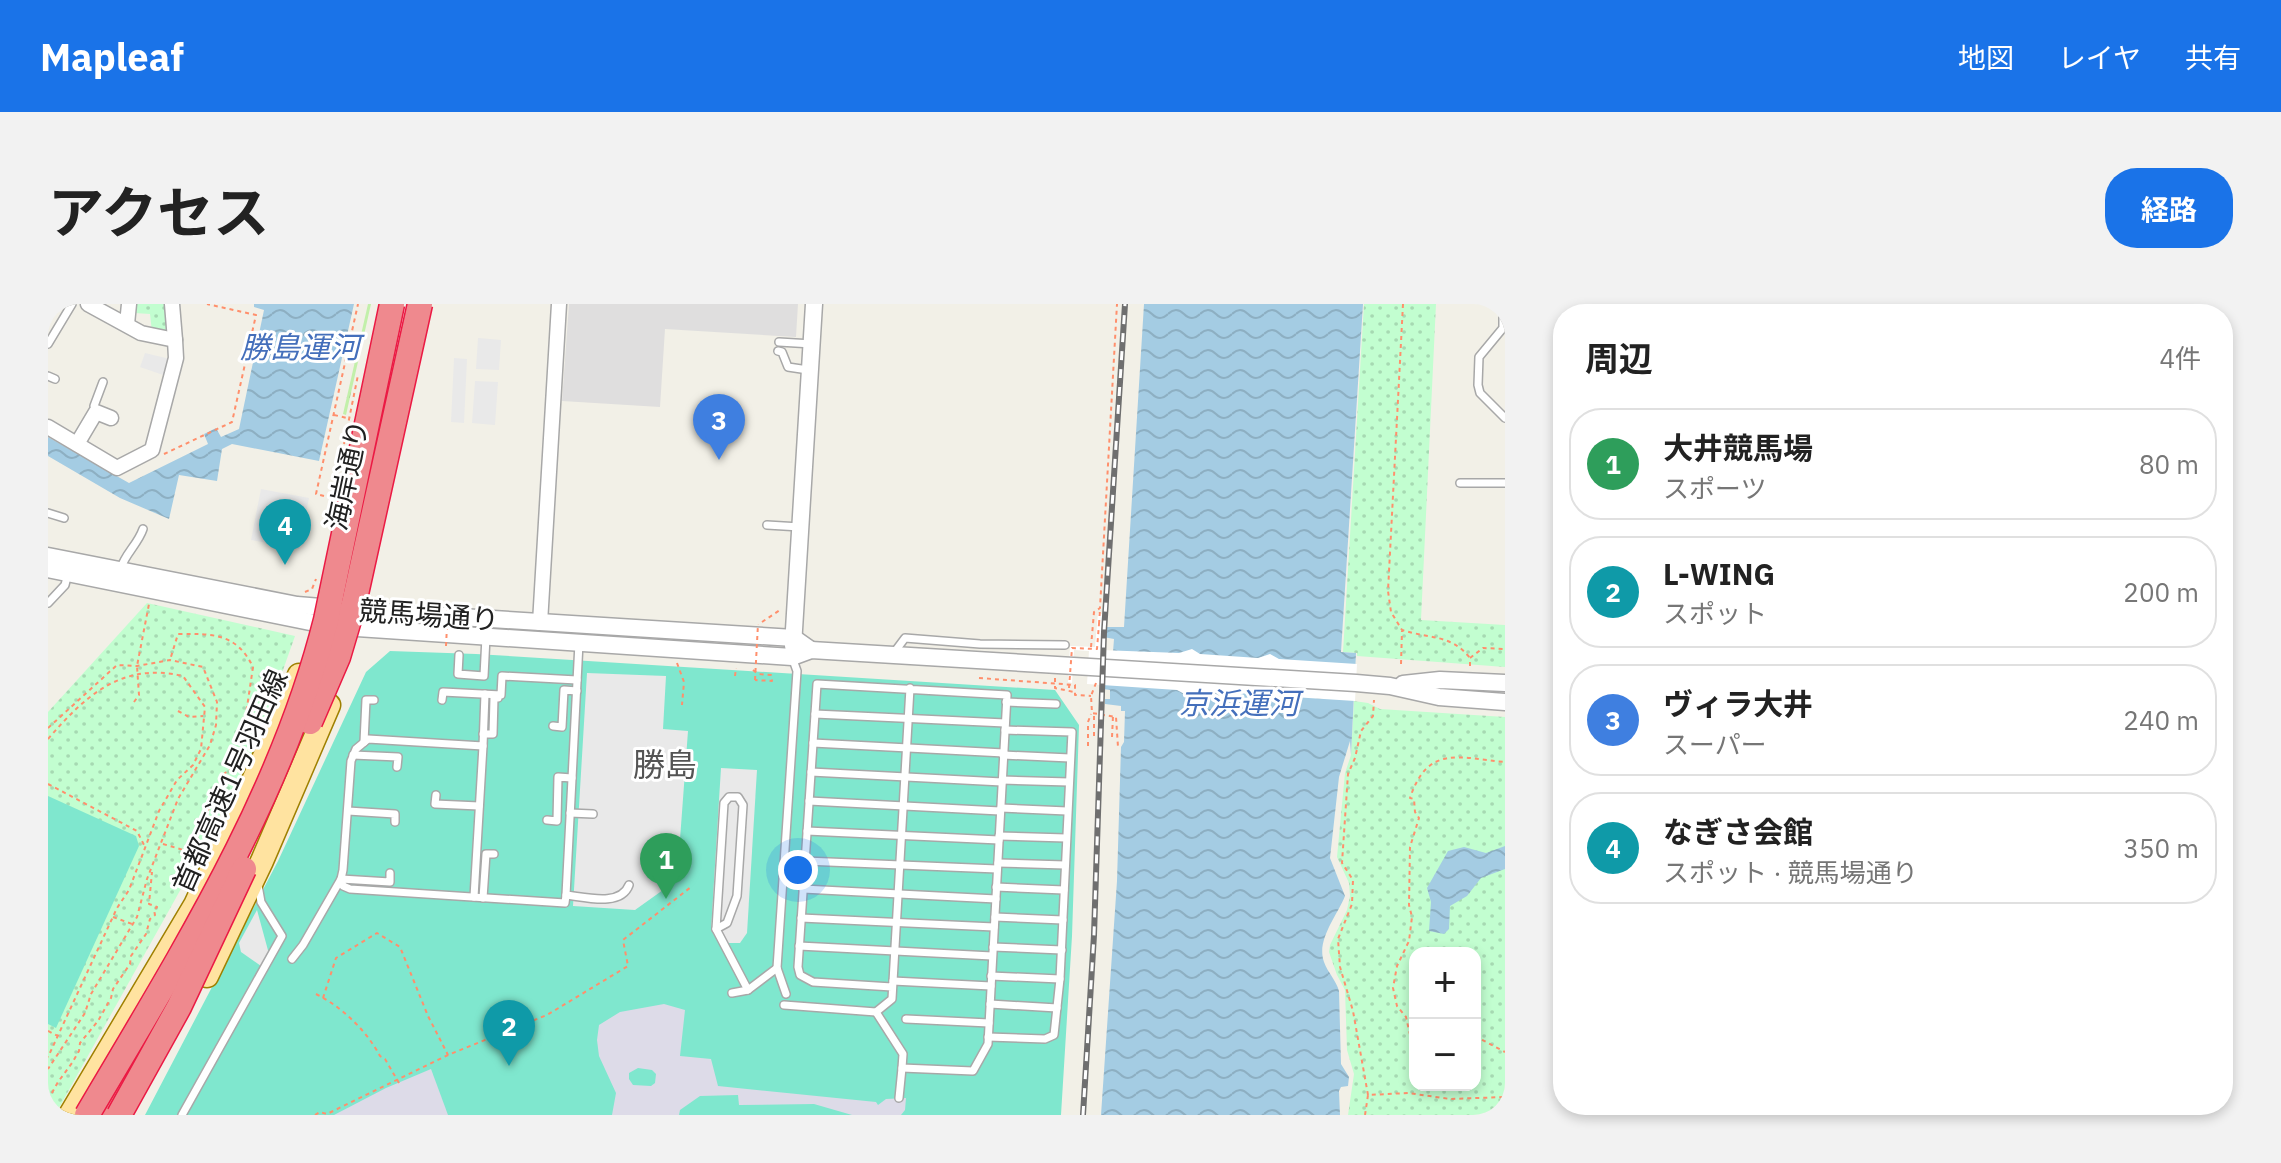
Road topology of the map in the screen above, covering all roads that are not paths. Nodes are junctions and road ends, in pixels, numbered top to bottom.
1 (72, 304) edge
2 (88, 304) edge
3 (129, 304) edge
4 (172, 304) edge
5 (384, 304) edge
6 (392, 304) edge
7 (404, 304) edge
8 (420, 304) edge
9 (427, 304) edge
10 (559, 304) edge
11 (814, 304) edge
12 (1503, 304) edge
13 (127, 324) junction
14 (175, 340) junction
15 (48, 344) edge
16 (812, 344) junction
17 (810, 370) junction
18 (103, 382) dead end
19 (96, 412) junction
20 (111, 418) dead end
21 (1505, 418) edge
22 (48, 427) edge
23 (77, 444) junction
24 (1460, 483) dead end
25 (1505, 483) edge
26 (48, 513) edge
27 (64, 518) dead end
28 (767, 525) dead end
29 (800, 527) junction
30 (143, 529) dead end
31 (48, 556) edge
32 (48, 569) edge
33 (120, 570) junction
34 (68, 573) junction
35 (48, 603) edge
36 (311, 608) junction
37 (359, 619) junction
38 (540, 623) junction
39 (486, 637) junction
40 (794, 638) junction
41 (579, 643) junction
42 (1065, 645) dead end
43 (811, 650) junction
44 (459, 655) dead end
45 (891, 655) junction
46 (792, 657) junction
47 (577, 680) junction
48 (1505, 683) edge
49 (1390, 686) junction
50 (910, 688) junction
51 (306, 689) junction
52 (577, 691) junction
53 (485, 694) junction
54 (504, 698) dead end
55 (374, 700) dead end
56 (442, 700) dead end
57 (1006, 702) junction
58 (1505, 702) edge
59 (1056, 704) dead end
60 (815, 714) junction
61 (908, 719) junction
62 (553, 726) dead end
63 (1005, 727) junction
64 (483, 734) junction
65 (364, 742) junction
66 (813, 743) junction
67 (483, 746) junction
68 (906, 748) junction
69 (1004, 754) junction
70 (353, 755) junction
71 (1070, 758) junction
72 (397, 767) dead end
73 (811, 772) junction
74 (904, 777) junction
75 (572, 778) junction
76 (1002, 781) junction
77 (1069, 782) junction
78 (436, 795) dead end
79 (809, 801) junction
80 (479, 806) junction
81 (903, 806) junction
82 (1000, 809) junction
83 (348, 811) junction
84 (1067, 811) junction
85 (570, 813) junction
86 (593, 814) dead end
87 (547, 820) dead end
88 (395, 822) dead end
89 (807, 831) junction
90 (901, 835) junction
91 (999, 838) junction
92 (1066, 838) junction
93 (494, 854) dead end
94 (805, 861) junction
95 (254, 864) junction
96 (899, 865) junction
97 (1065, 865) junction
98 (997, 866) junction
99 (390, 873) dead end
100 (341, 879) junction
101 (629, 885) dead end
102 (996, 887) junction
103 (803, 889) junction
104 (1064, 890) junction
105 (898, 894) junction
106 (566, 895) junction
107 (478, 897) junction
108 (996, 899) junction
109 (995, 917) junction
110 (801, 918) junction
111 (1063, 920) junction
112 (896, 922) junction
113 (994, 927) junction
114 (716, 929) junction
115 (799, 946) junction
116 (1062, 950) junction
117 (894, 951) junction
118 (993, 952) junction
119 (292, 959) dead end
120 (777, 968) junction
121 (991, 976) junction
122 (1060, 979) junction
123 (892, 984) junction
124 (991, 986) junction
125 (748, 990) junction
126 (732, 993) dead end
127 (786, 994) dead end
128 (990, 1004) junction
129 (784, 1005) dead end
130 (1057, 1008) junction
131 (876, 1012) junction
132 (906, 1019) dead end
133 (989, 1023) junction
134 (988, 1037) junction
135 (902, 1068) junction
136 (899, 1098) dead end
137 (70, 1115) edge
138 (87, 1115) edge
139 (104, 1115) edge
140 (119, 1115) edge
141 (132, 1115) edge
142 (182, 1115) edge

1 - 15 lane
2 - 13 street
3 - 13 street
4 - 14 street
5 - 36 main road, 海岸通り
6 - 51 highway, 首都高速1号羽田線, bridge
7 - 51 highway, bridge
8 - 95 highway, 首都高速1号羽田線, bridge
9 - 37 main road, 海岸通り
10 - 38 street
11 - 16 street
12 - 21 lane
13 - 14 street
14 - 23 street
16 - 17 street
16 - 17 lane
17 - 29 street
18 - 19 lane
19 - 20 street
19 - 23 street
22 - 23 street
24 - 25 lane
26 - 27 lane
28 - 29 lane
29 - 40 street
30 - 33 lane
31 - 33 street, 競馬場通り
32 - 34 street, 競馬場通り
33 - 36 street, 競馬場通り
34 - 35 lane
34 - 36 street, 競馬場通り
36 - 37 street, 競馬場通り
36 - 137 main road, 海岸通り
37 - 38 street, 競馬場通り
37 - 39 street, 競馬場通り
37 - 95 main road, 海岸通り
38 - 40 street, 競馬場通り
39 - 41 street, 競馬場通り
39 - 44 lane
40 - 43 street
40 - 46 street
41 - 46 street, 競馬場通り
41 - 47 lane
42 - 45 lane
43 - 45 street, 競馬場通り
43 - 46 street, 競馬場通り
45 - 49 street, 競馬場通り
46 - 120 lane
47 - 52 lane
47 - 53 lane
48 - 49 street
49 - 58 street
50 - 57 lane
50 - 60 lane
50 - 61 lane
51 - 138 highway, 首都高速1号羽田線, bridge
52 - 62 lane
52 - 75 lane
53 - 56 lane
53 - 64 lane
54 - 64 lane
55 - 65 lane
57 - 59 lane
57 - 63 lane
60 - 61 lane
60 - 66 lane
61 - 63 lane
61 - 68 lane
63 - 69 lane
63 - 71 lane
64 - 67 lane
65 - 67 lane
65 - 70 lane
66 - 68 lane
66 - 73 lane
67 - 80 lane
68 - 69 lane
68 - 74 lane
69 - 71 lane
69 - 76 lane
70 - 72 lane
70 - 83 lane
71 - 77 lane
73 - 74 lane
73 - 79 lane
74 - 76 lane
74 - 81 lane
75 - 85 lane
75 - 87 lane
76 - 77 lane
76 - 82 lane
77 - 84 lane
78 - 80 lane
79 - 81 lane
79 - 89 lane
80 - 107 lane
81 - 82 lane
81 - 90 lane
82 - 84 lane
82 - 91 lane
83 - 88 lane
83 - 100 lane
84 - 92 lane
85 - 86 lane
85 - 106 lane
89 - 90 lane
89 - 94 lane
90 - 91 lane
90 - 96 lane
91 - 92 lane
91 - 98 lane
92 - 97 lane
93 - 107 lane
94 - 96 lane
94 - 103 lane
95 - 139 highway, bridge
95 - 140 highway, 首都高速1号羽田線, bridge
95 - 141 main road, 海岸通り
95 - 142 lane
96 - 98 lane
96 - 105 lane
97 - 98 lane
97 - 104 lane
98 - 102 lane
99 - 100 lane
100 - 107 lane
100 - 119 lane
101 - 106 lane
102 - 104 lane
102 - 108 lane
103 - 105 lane
103 - 110 lane
104 - 111 lane
105 - 108 lane
105 - 112 lane
106 - 107 lane
108 - 109 lane
109 - 111 lane
109 - 113 lane
110 - 112 lane
110 - 115 lane
111 - 116 lane
112 - 113 lane
112 - 117 lane
113 - 118 lane
114 - 114 lane
114 - 125 lane
115 - 117 lane
115 - 123 lane
116 - 118 lane
116 - 122 lane
117 - 118 lane
117 - 123 lane
118 - 121 lane
120 - 125 lane
120 - 127 lane
121 - 122 lane
121 - 124 lane
122 - 130 lane
123 - 124 lane
123 - 131 lane
124 - 128 lane
125 - 126 lane
128 - 130 lane
128 - 133 lane
129 - 131 lane
130 - 134 lane
131 - 135 lane
132 - 133 lane
133 - 134 lane
134 - 135 lane
135 - 136 lane

